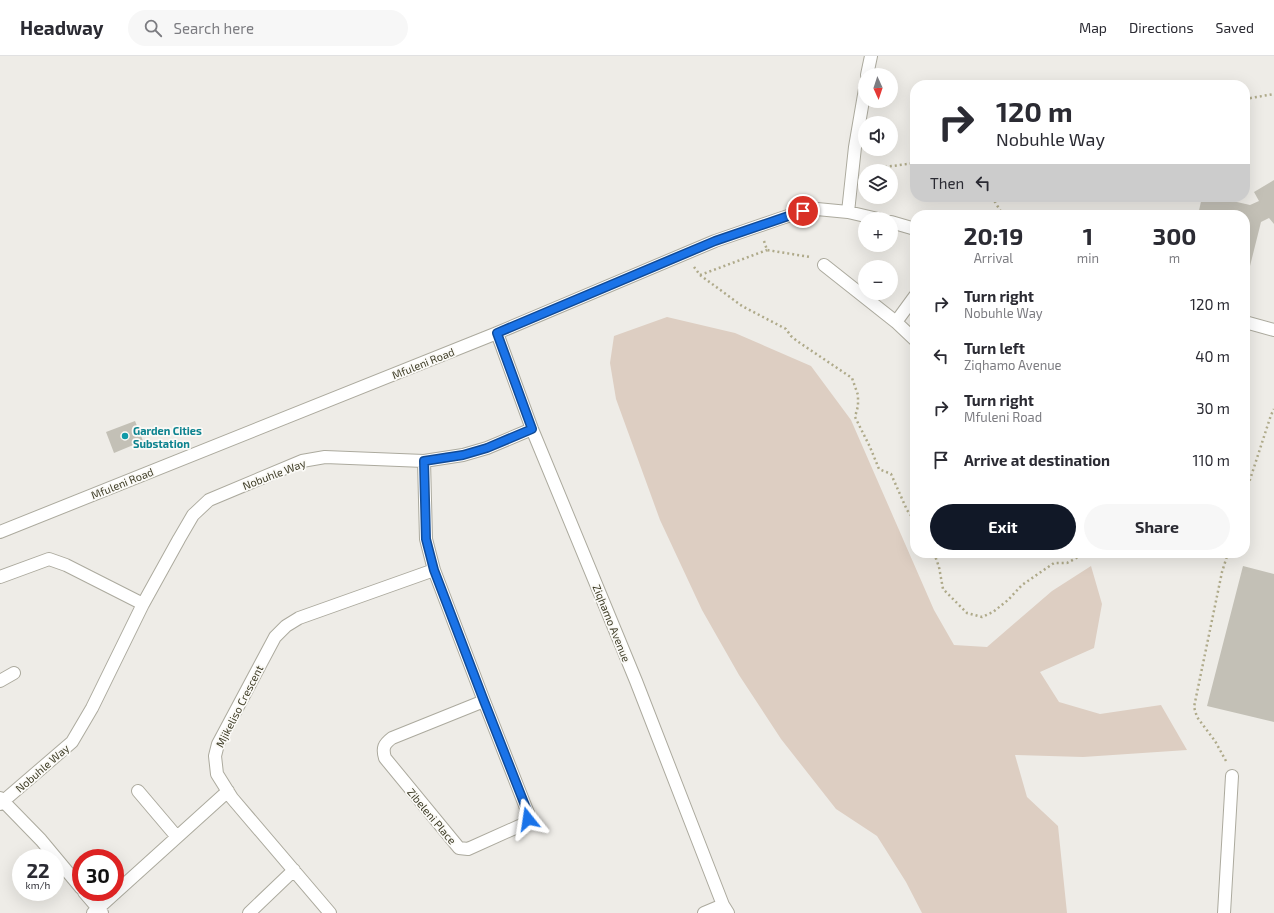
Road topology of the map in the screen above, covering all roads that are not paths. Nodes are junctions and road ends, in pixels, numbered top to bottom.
1 (871, 56) edge
2 (868, 68) edge
3 (862, 108) edge
4 (848, 212) junction
5 (858, 214) edge
6 (898, 224) edge
7 (910, 228) edge
8 (824, 266) road end
9 (910, 303) edge
10 (896, 322) junction
11 (1250, 323) edge
12 (1274, 330) edge
13 (497, 333) junction
14 (910, 335) edge
15 (532, 429) junction
16 (424, 461) junction
17 (0, 532) edge
18 (434, 570) junction
19 (0, 577) edge
20 (143, 604) junction
21 (14, 673) dead end
22 (0, 681) edge
23 (484, 701) junction
24 (1232, 776) road end
25 (138, 791) dead end
26 (228, 791) junction
27 (1, 801) edge
28 (177, 837) junction
29 (294, 870) junction
30 (72, 877) edge
31 (90, 901) edge
32 (726, 909) edge
33 (98, 912) edge
34 (249, 913) edge
35 (330, 913) edge
36 (704, 913) edge
37 (1224, 913) edge

1 - 2 street
3 - 4 street
4 - 5 street, Mfuleni Road
4 - 13 street, Mfuleni Road
6 - 7 street
8 - 10 street
9 - 10 street
10 - 14 street
11 - 12 street
13 - 15 street, Ziqhamo Avenue
13 - 17 street, Mfuleni Road
15 - 16 street, Nobuhle Way
15 - 32 street, Ziqhamo Avenue
16 - 18 street, Zibeleni Place
16 - 20 street, Nobuhle Way
18 - 23 street, Zibeleni Place
18 - 26 street, Mjikeliso Crescent
19 - 20 street
20 - 27 street, Nobuhle Way
21 - 22 street
23 - 23 street, Zibeleni Place
24 - 37 street
25 - 28 street
26 - 28 street
26 - 29 street, Mjikeliso Crescent
27 - 30 street
28 - 33 street
29 - 34 street
29 - 35 street, Mjikeliso Crescent
31 - 33 street
32 - 36 street

